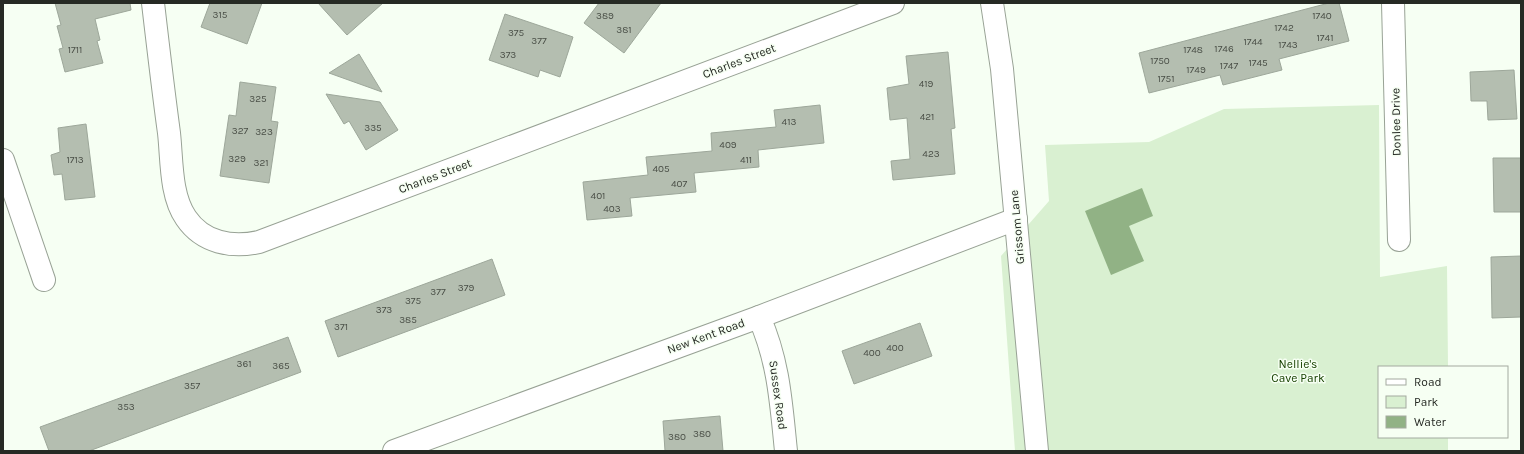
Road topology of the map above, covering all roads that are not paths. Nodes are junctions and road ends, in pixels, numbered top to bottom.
1 (153, 3) edge
2 (893, 3) edge
3 (992, 3) edge
4 (1393, 3) edge
5 (3, 160) edge
6 (1016, 220) junction
7 (1399, 240) dead end
8 (44, 280) dead end
9 (758, 317) junction
10 (394, 451) edge
11 (786, 451) edge
12 (1037, 451) edge

1 - 2 street, Charles Street
3 - 6 street, Grissom Lane
4 - 7 street, Donlee Drive
5 - 8 street
6 - 9 street, New Kent Road
6 - 12 street, Grissom Lane
9 - 10 street, New Kent Road
9 - 11 street, Sussex Road

